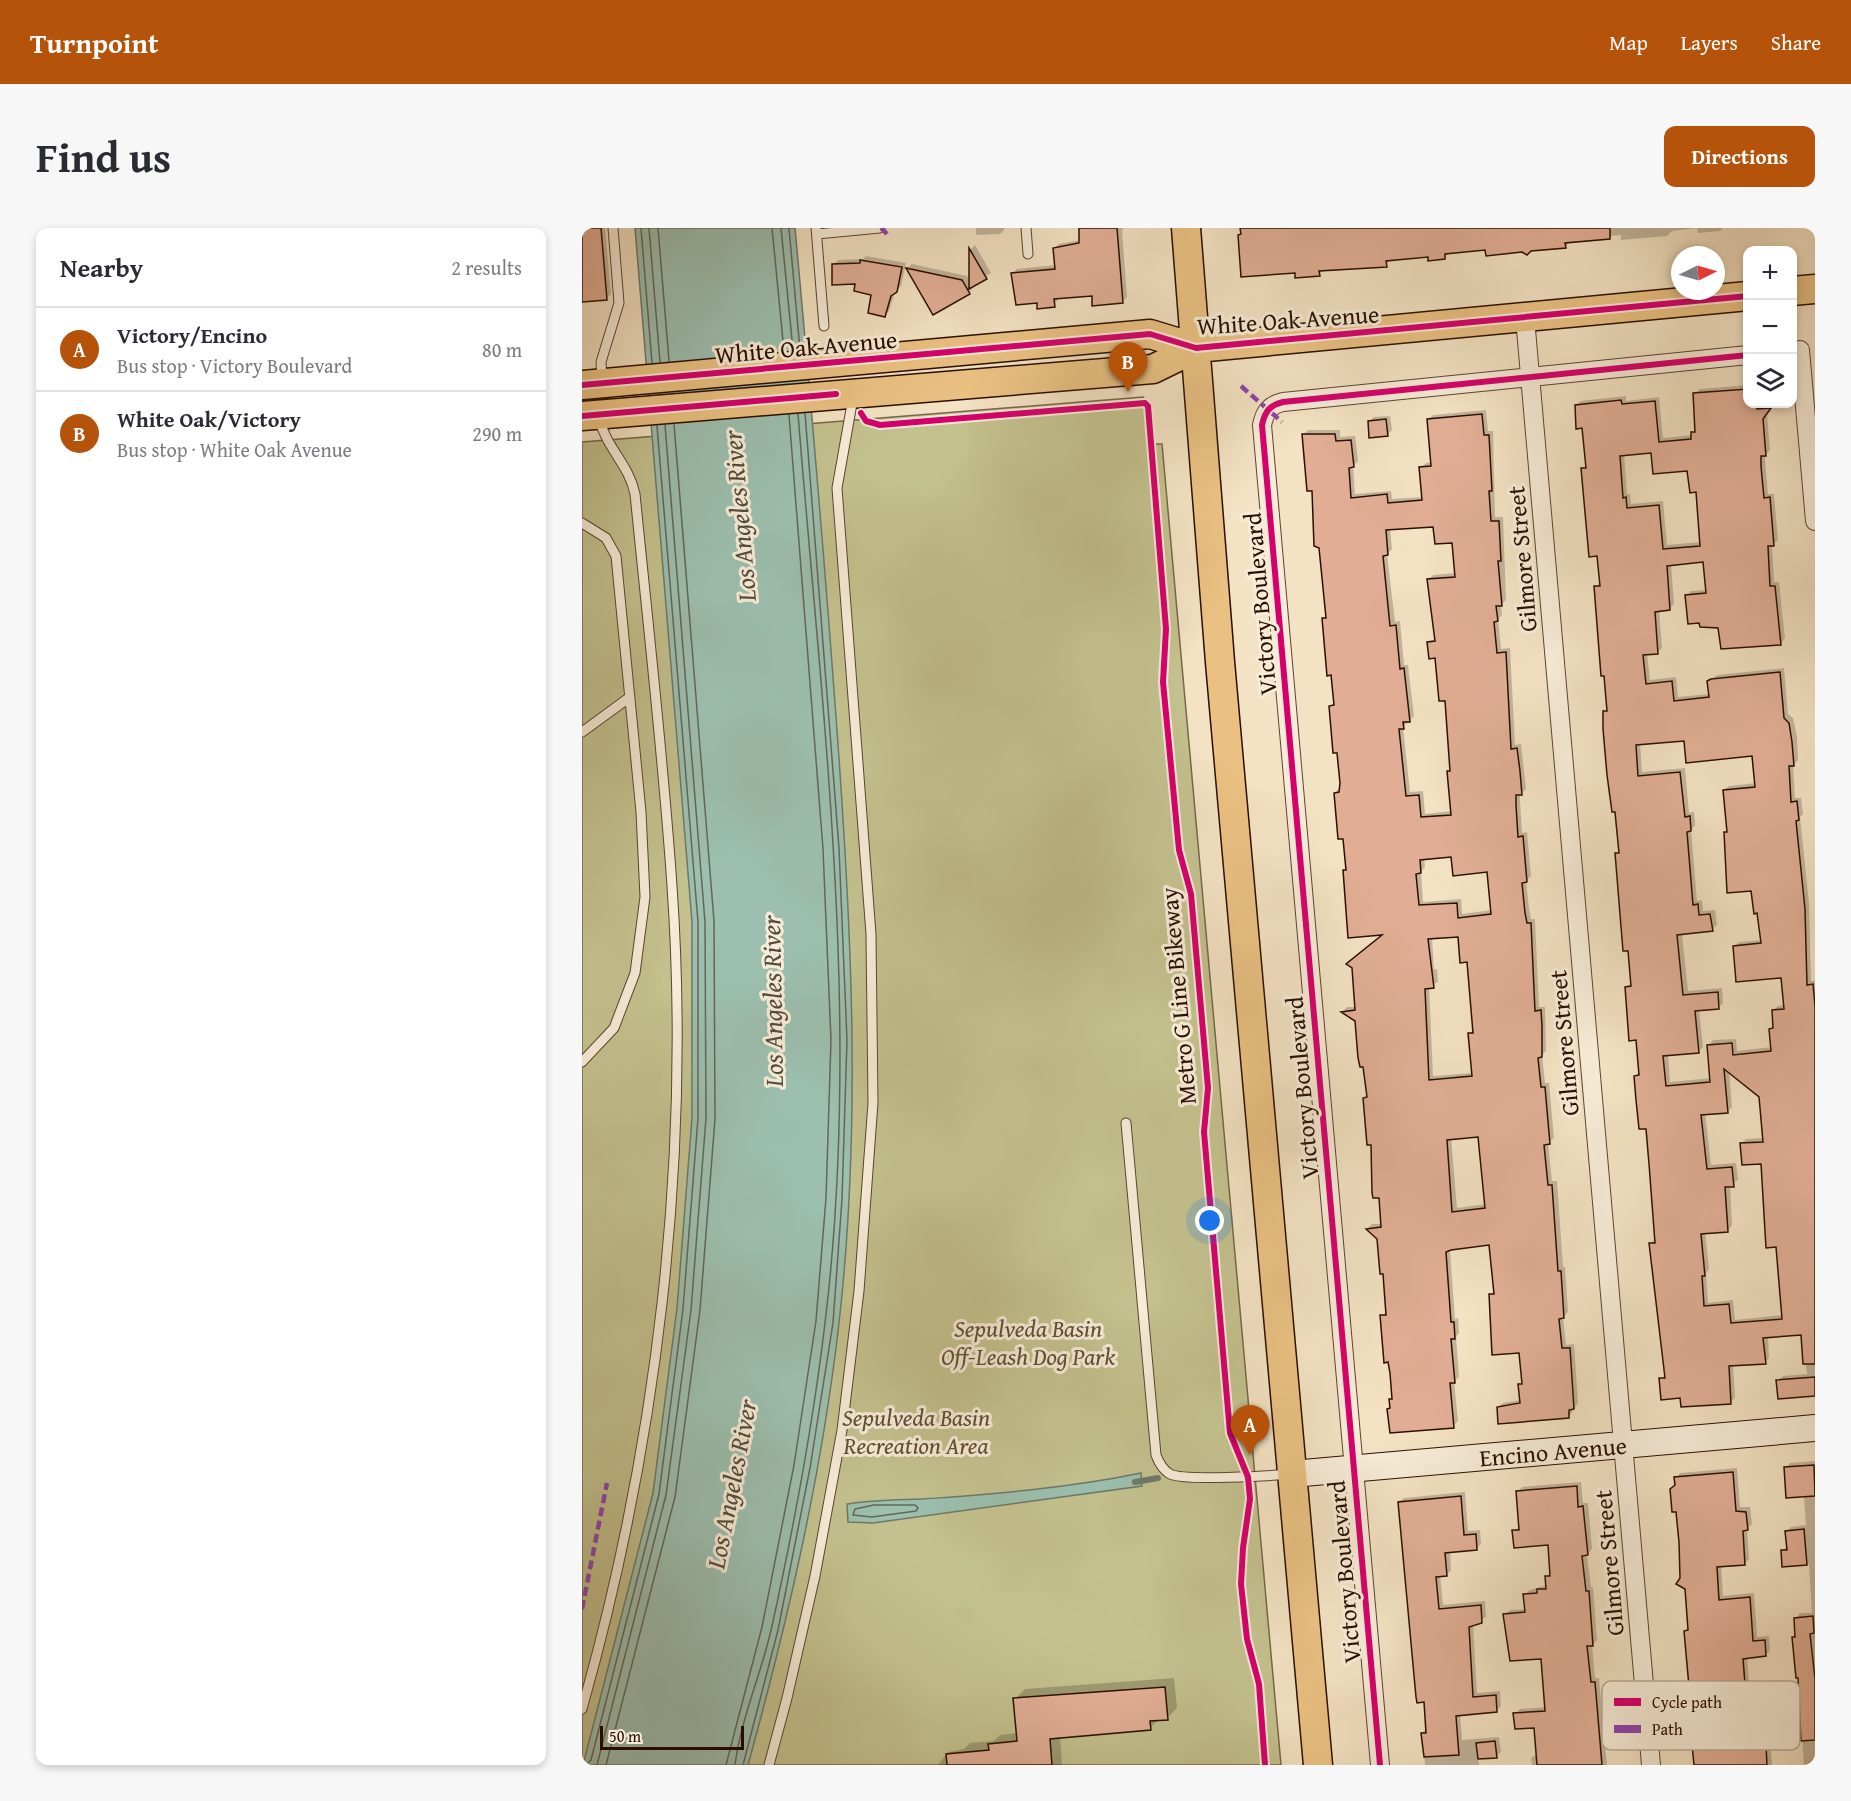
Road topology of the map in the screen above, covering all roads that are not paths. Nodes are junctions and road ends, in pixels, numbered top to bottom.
1 (613, 228) edge
2 (880, 228) edge
3 (1026, 228) edge
4 (1185, 228) edge
5 (816, 231) edge
6 (1028, 254) dead end
7 (1815, 289) edge
8 (1797, 291) edge
9 (1743, 296) edge
10 (1525, 318) junction
11 (824, 326) dead end
12 (1196, 348) junction
13 (1803, 350) edge
14 (1743, 355) edge
15 (1530, 376) junction
16 (601, 383) edge
17 (845, 393) junction
18 (601, 414) edge
19 (1815, 521) edge
20 (582, 523) edge
21 (630, 697) junction
22 (582, 732) edge
23 (582, 1062) edge
24 (1126, 1123) dead end
25 (1815, 1428) edge
26 (1623, 1445) junction
27 (1353, 1469) junction
28 (1292, 1474) junction
29 (1643, 1681) edge
30 (582, 1709) edge
31 (1649, 1750) edge
32 (768, 1765) edge
33 (1318, 1765) edge
34 (1380, 1765) edge
35 (1650, 1765) edge

1 - 16 lane
2 - 5 lane
3 - 6 lane
4 - 12 main road, Victory Boulevard
5 - 11 lane
7 - 8 main road
9 - 10 main road, White Oak Avenue
10 - 12 main road, White Oak Avenue
10 - 15 street, Gilmore Street
12 - 16 main road, White Oak Avenue
12 - 17 main road, White Oak Avenue
12 - 28 main road, Victory Boulevard
13 - 19 street
14 - 15 street
15 - 26 street, Gilmore Street
15 - 27 street, Victory Boulevard
17 - 18 main road, White Oak Avenue
17 - 32 lane
18 - 30 lane
20 - 21 lane
21 - 22 lane
21 - 23 lane
24 - 28 lane
25 - 26 street, Encino Avenue
26 - 27 street, Encino Avenue
26 - 29 street, Gilmore Street
27 - 28 street, Encino Avenue
27 - 34 street, Victory Boulevard
28 - 33 main road, Victory Boulevard
31 - 35 street, Gilmore Street

